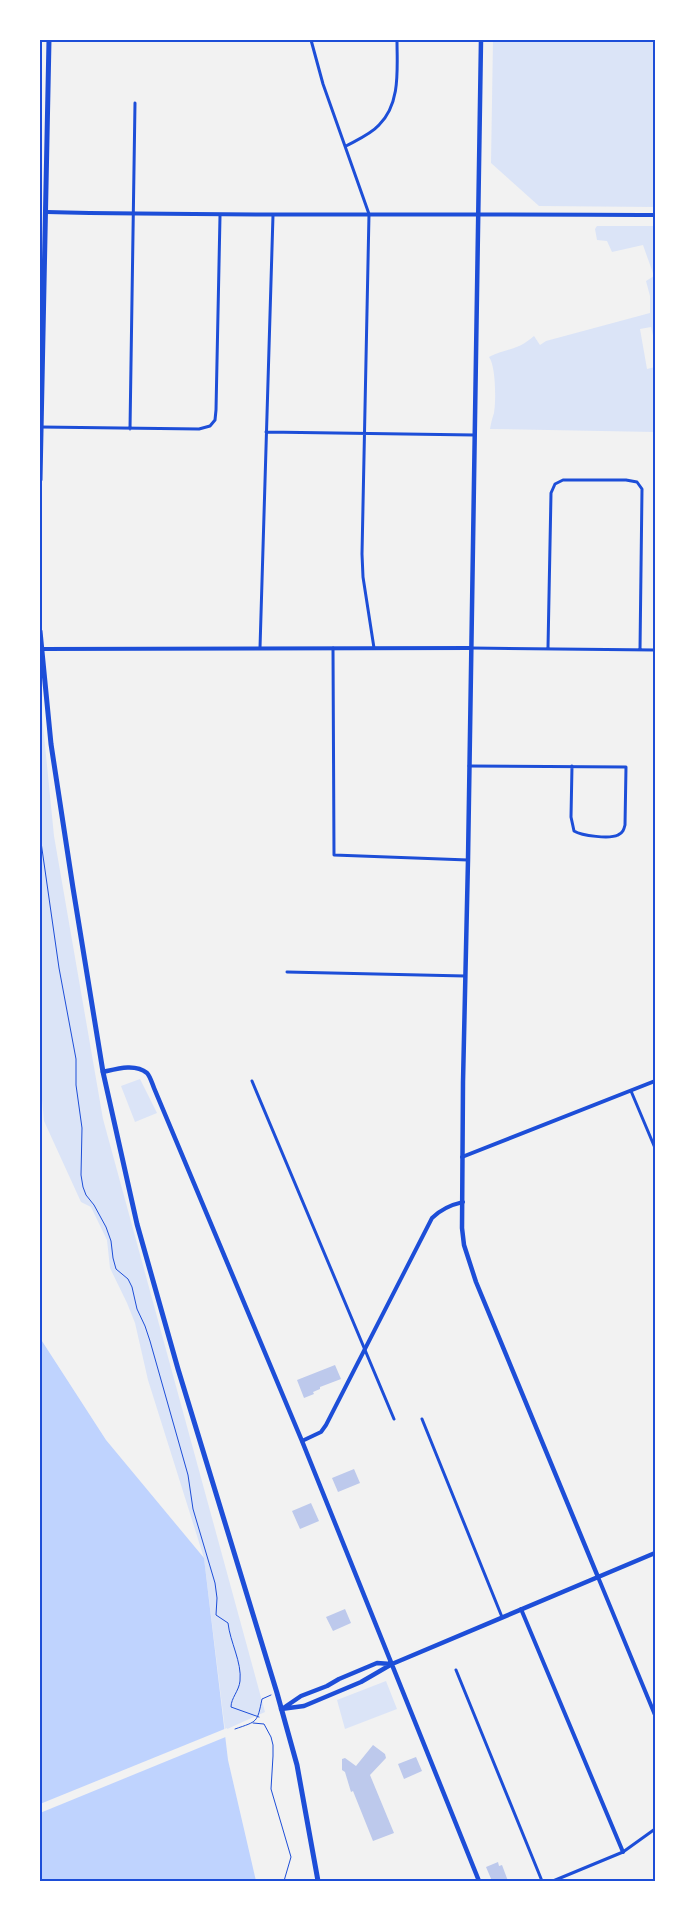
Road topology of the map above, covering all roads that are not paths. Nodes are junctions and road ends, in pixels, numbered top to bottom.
1 (49, 40) edge
2 (311, 40) edge
3 (397, 40) edge
4 (481, 40) edge
5 (135, 104) dead end
6 (346, 146) junction
7 (40, 212) edge
8 (47, 212) junction
9 (478, 213) junction
10 (134, 214) junction
11 (369, 214) junction
12 (273, 215) junction
13 (655, 215) edge
14 (220, 216) junction
15 (41, 427) junction
16 (130, 429) junction
17 (266, 432) junction
18 (364, 434) junction
19 (474, 435) junction
20 (40, 480) edge
21 (40, 631) edge
22 (42, 648) junction
23 (260, 648) junction
24 (333, 648) junction
25 (374, 648) junction
26 (471, 648) junction
27 (548, 648) junction
28 (640, 650) junction
29 (655, 650) edge
30 (469, 766) junction
31 (572, 766) junction
32 (468, 860) junction
33 (287, 972) dead end
34 (465, 976) junction
35 (103, 1072) junction
36 (252, 1081) dead end
37 (655, 1082) edge
38 (631, 1092) junction
39 (655, 1148) edge
40 (462, 1157) junction
41 (462, 1202) junction
42 (365, 1351) junction
43 (394, 1419) dead end
44 (422, 1419) dead end
45 (302, 1441) junction
46 (655, 1553) edge
47 (598, 1577) junction
48 (521, 1609) junction
49 (502, 1616) junction
50 (392, 1664) junction
51 (456, 1670) dead end
52 (281, 1709) junction
53 (655, 1715) edge
54 (655, 1829) edge
55 (622, 1852) junction
56 (318, 1881) edge
57 (479, 1881) edge
58 (542, 1881) edge
59 (553, 1881) edge

1 - 8 highway
2 - 6 street
3 - 6 street
4 - 9 main road
5 - 10 street
6 - 11 street
7 - 8 street
8 - 10 street
8 - 15 highway
9 - 11 street
9 - 13 street
9 - 19 main road
10 - 14 street
10 - 16 street
11 - 12 street
11 - 18 street
12 - 14 street
12 - 17 street
14 - 16 street
15 - 16 street
15 - 20 highway
17 - 18 street
17 - 23 street
18 - 19 street
18 - 25 street
19 - 26 main road
21 - 22 highway
22 - 23 street
22 - 35 highway
23 - 24 street
24 - 25 street
24 - 32 street
25 - 26 street
26 - 27 street
26 - 30 main road
27 - 28 street
27 - 28 street
28 - 29 street
30 - 31 street
30 - 32 main road
31 - 31 street
32 - 34 main road
33 - 34 street
34 - 40 main road
35 - 45 main road
35 - 52 highway
36 - 42 street
37 - 38 street
38 - 39 street
38 - 40 street
40 - 41 main road
41 - 42 street
41 - 47 main road
42 - 43 street
42 - 45 street
44 - 49 street
45 - 50 main road
46 - 47 main road
47 - 48 main road
47 - 53 street
48 - 49 main road
48 - 55 street
49 - 50 main road
50 - 52 main road
50 - 52 main road
50 - 57 main road
51 - 58 street
52 - 56 highway
54 - 55 street
55 - 59 street

